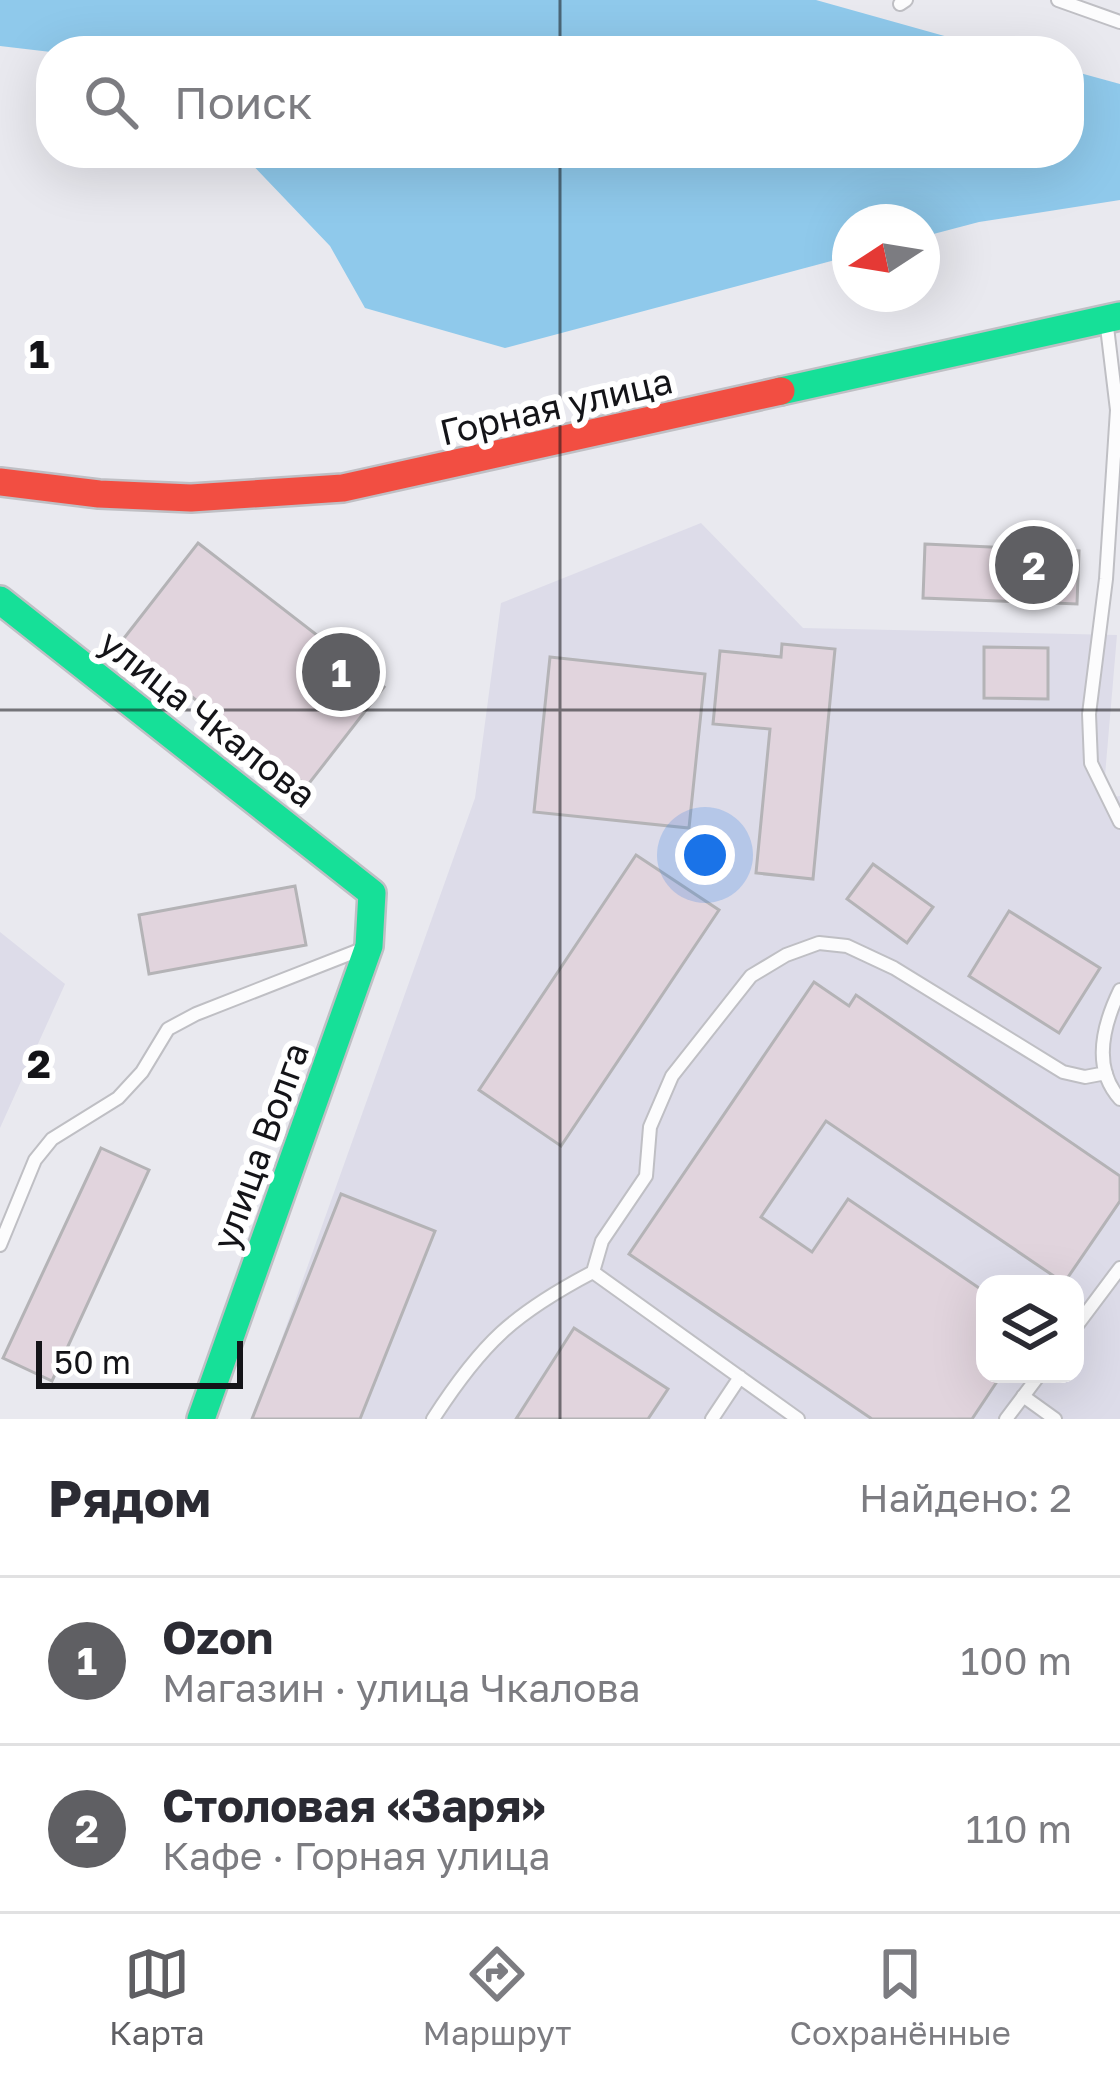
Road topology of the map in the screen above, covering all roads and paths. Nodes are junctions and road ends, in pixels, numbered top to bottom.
1 (1058, 0) edge
2 (1120, 22) edge
3 (1113, 318) edge
4 (0, 482) edge
5 (0, 599) edge
6 (1120, 822) edge
7 (372, 893) joint
8 (369, 946) junction
9 (1120, 990) edge
10 (1106, 1073) junction
11 (1120, 1099) edge
12 (0, 1246) edge
13 (1120, 1268) edge
14 (593, 1272) junction
15 (1084, 1316) edge
16 (740, 1377) junction
17 (1033, 1383) edge
18 (1023, 1396) junction
19 (201, 1419) edge
20 (433, 1419) edge
21 (712, 1419) edge
22 (798, 1419) edge
23 (1006, 1419) edge
24 (1055, 1419) edge

1 - 2 lane
3 - 4 main road, Горная улица
3 - 6 lane
5 - 7 main road, улица Чкалова
7 - 8 main road, улица Волга
8 - 12 lane
8 - 19 main road, улица Волга
9 - 10 lane
10 - 11 lane
10 - 14 lane
13 - 15 lane
14 - 16 lane
14 - 20 lane
16 - 21 lane
16 - 22 lane
17 - 18 lane
18 - 23 lane
18 - 24 lane

